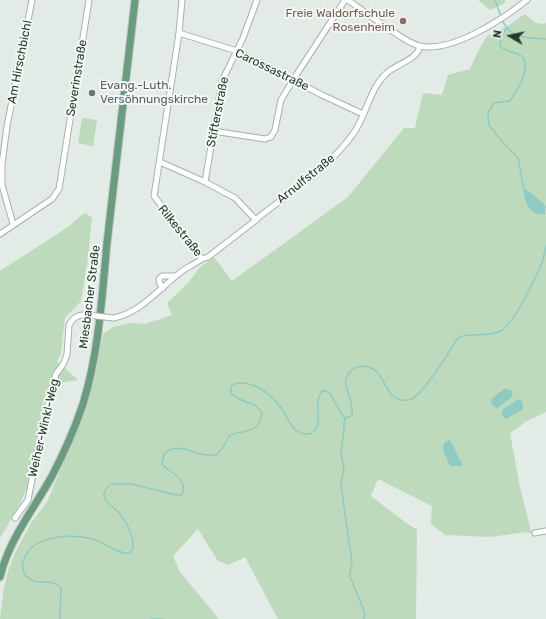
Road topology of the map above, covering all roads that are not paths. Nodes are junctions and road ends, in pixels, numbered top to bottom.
1 (32, 0) edge
2 (89, 0) edge
3 (135, 0) edge
4 (182, 0) edge
5 (257, 0) edge
6 (346, 0) edge
7 (527, 0) edge
8 (179, 33) junction
9 (420, 46) junction
10 (237, 51) junction
11 (293, 80) junction
12 (363, 114) junction
13 (213, 131) junction
14 (160, 162) junction
15 (1, 172) edge
16 (205, 182) junction
17 (1, 185) edge
18 (256, 220) junction
19 (13, 224) junction
20 (0, 234) edge
21 (202, 259) junction
22 (176, 276) junction
23 (163, 288) junction
24 (15, 518) dead end
25 (546, 531) edge
26 (535, 533) dead end
27 (0, 577) edge

1 - 15 street, Am Hirschbichl
2 - 19 street, Severinstraße
3 - 27 main road, Miesbacher Straße
4 - 8 street, Rilkestraße
5 - 10 street, Stifterstraße
6 - 9 street
6 - 11 street
7 - 9 street
8 - 10 street, Carossastraße
8 - 14 street, Rilkestraße
9 - 12 street, Arnulfstraße
10 - 11 street, Carossastraße
10 - 13 street, Stifterstraße
11 - 12 street, Carossastraße
11 - 13 street
12 - 18 street, Arnulfstraße
13 - 16 street, Stifterstraße
14 - 16 street
14 - 21 street, Rilkestraße
15 - 17 street, Am Hirschbichl
16 - 18 street
17 - 19 street, Am Hirschbichl
18 - 21 street, Rilkestraße
19 - 20 street
21 - 22 street, Weiher-Winkl-Weg
22 - 23 street, Weiher-Winkl-Weg
22 - 23 street, Weiher-Winkl-Weg
23 - 24 street, Weiher-Winkl-Weg, bridge
25 - 26 street

